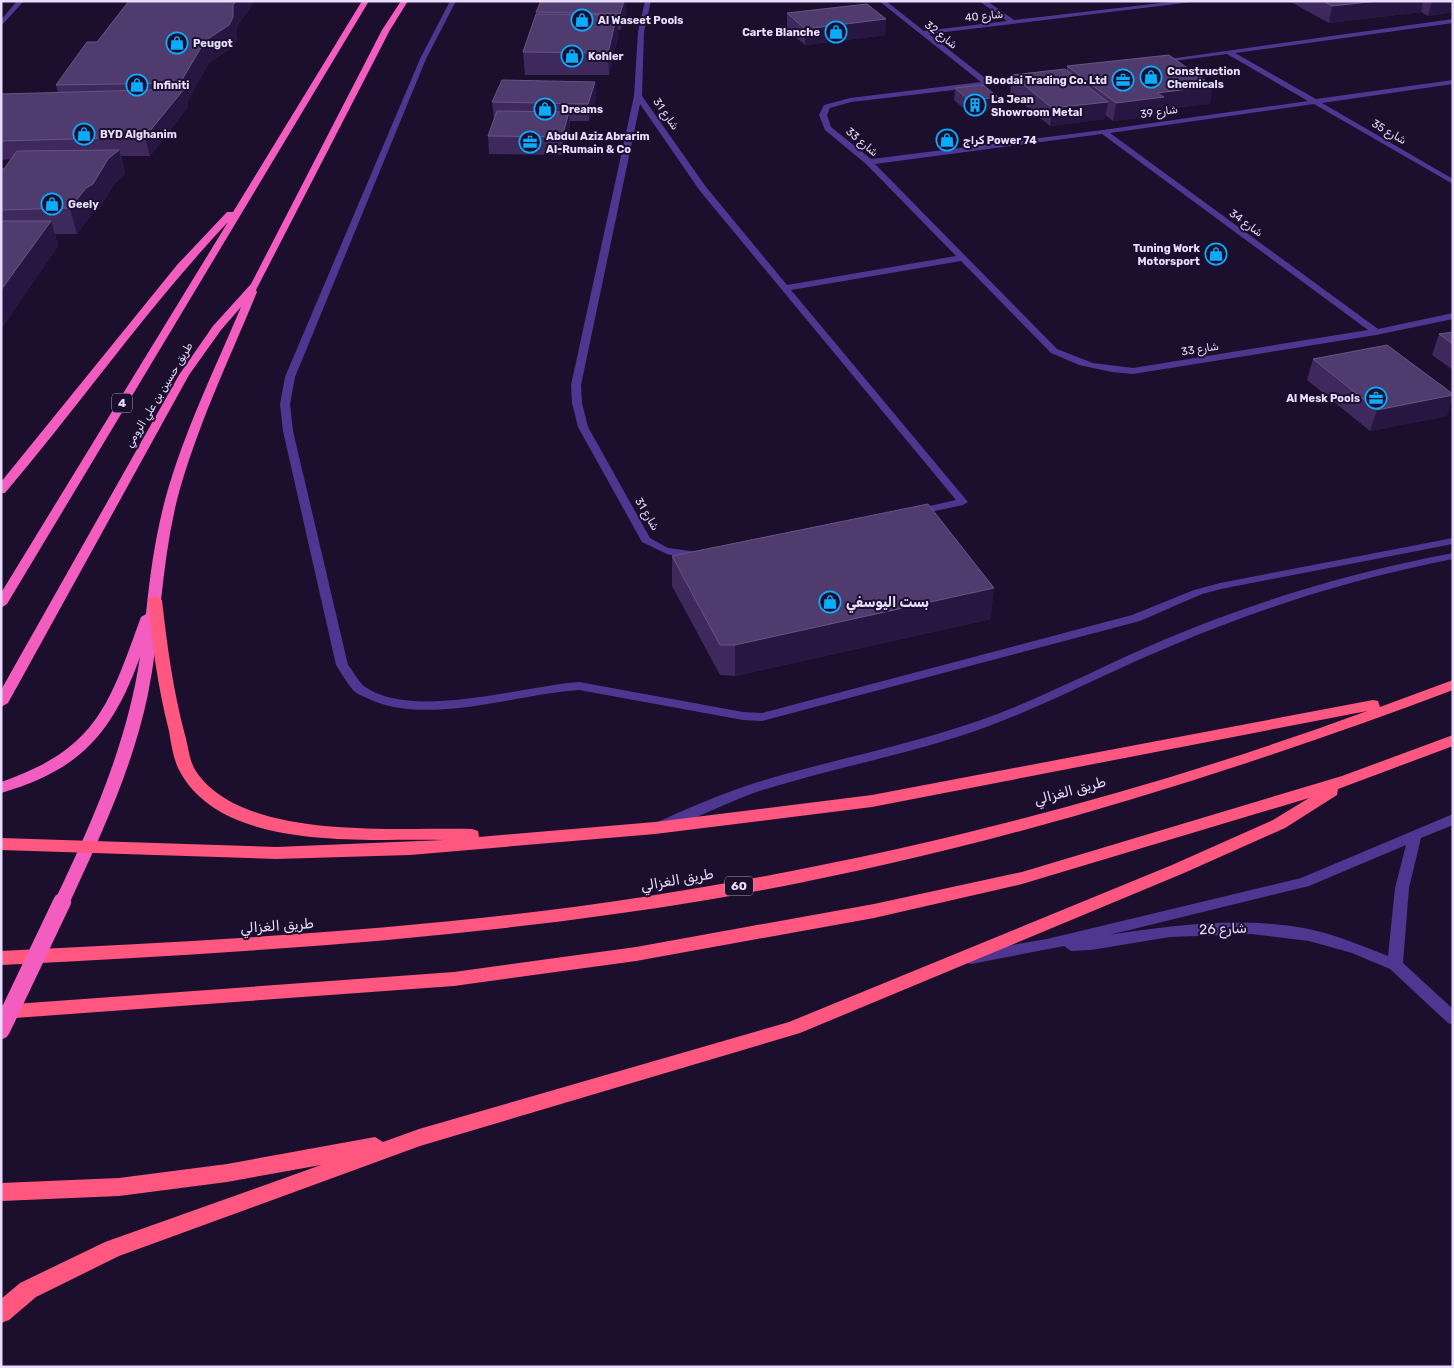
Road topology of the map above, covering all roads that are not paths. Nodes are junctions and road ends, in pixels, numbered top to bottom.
1 (21, 1) edge
2 (366, 1) edge
3 (405, 1) edge
4 (453, 1) edge
5 (648, 1) edge
6 (882, 1) edge
7 (982, 1) edge
8 (1197, 1) edge
9 (1453, 22) edge
10 (1014, 23) junction
11 (1, 24) edge
12 (922, 33) junction
13 (1228, 52) junction
14 (1152, 62) edge
15 (1036, 77) edge
16 (1453, 82) edge
17 (988, 84) junction
18 (638, 96) junction
19 (1314, 102) junction
20 (1103, 132) junction
21 (869, 162) junction
22 (1453, 182) edge
23 (243, 202) junction
24 (961, 258) junction
25 (255, 284) junction
26 (785, 288) junction
27 (1453, 316) edge
28 (1376, 332) junction
29 (1, 490) edge
30 (906, 514) edge
31 (1453, 541) edge
32 (708, 555) edge
33 (1453, 556) edge
34 (155, 600) junction
35 (1, 604) edge
36 (1453, 685) edge
37 (1425, 695) junction
38 (1, 702) edge
39 (1453, 740) edge
40 (1348, 780) junction
41 (1, 788) edge
42 (1453, 819) edge
43 (656, 828) junction
44 (1415, 835) junction
45 (544, 836) junction
46 (1, 844) edge
47 (87, 848) junction
48 (1046, 945) junction
49 (1, 958) edge
50 (958, 960) junction
51 (1395, 966) junction
52 (1, 1012) edge
53 (1453, 1019) edge
54 (1, 1030) edge
55 (419, 1138) junction
56 (1, 1192) edge
57 (1, 1314) edge

1 - 11 street
2 - 23 highway, 4
3 - 25 highway, طريق حسين بن علي الرومي
4 - 31 street
5 - 18 street, شارع 31
6 - 12 street, 32 شارع
7 - 10 street
8 - 10 street, شارع 40
9 - 13 street
10 - 12 street, شارع 40
12 - 17 street, 32 شارع
13 - 14 street
13 - 19 street, شارع 35
15 - 17 street, شارع 33
16 - 19 street, شارع 39
17 - 21 street, شارع 33
18 - 26 street, شارع 31
18 - 32 street, شارع 31
19 - 20 street, شارع 39
19 - 22 street, شارع 35
20 - 21 street, شارع 39
20 - 28 street, شارع 34
21 - 24 street, شارع 33
23 - 29 highway
23 - 35 highway, 4
24 - 26 street
24 - 28 street, شارع 33
25 - 34 highway
25 - 38 highway, طريق حسين بن علي الرومي
26 - 30 street, شارع 31
27 - 28 street, شارع 33
33 - 43 street
34 - 41 highway
34 - 45 highway
34 - 47 highway
36 - 37 highway, طريق الغزالي / 60
37 - 43 highway
37 - 49 highway, طريق الغزالي / 60
39 - 40 highway
40 - 50 highway
40 - 52 highway
42 - 44 street
43 - 45 highway
44 - 48 street
44 - 51 street
45 - 47 highway
46 - 47 highway
47 - 54 highway, bridge
48 - 50 street
48 - 51 street, شارع 26
50 - 55 highway
51 - 53 street, شارع 26
55 - 56 highway
55 - 57 highway

